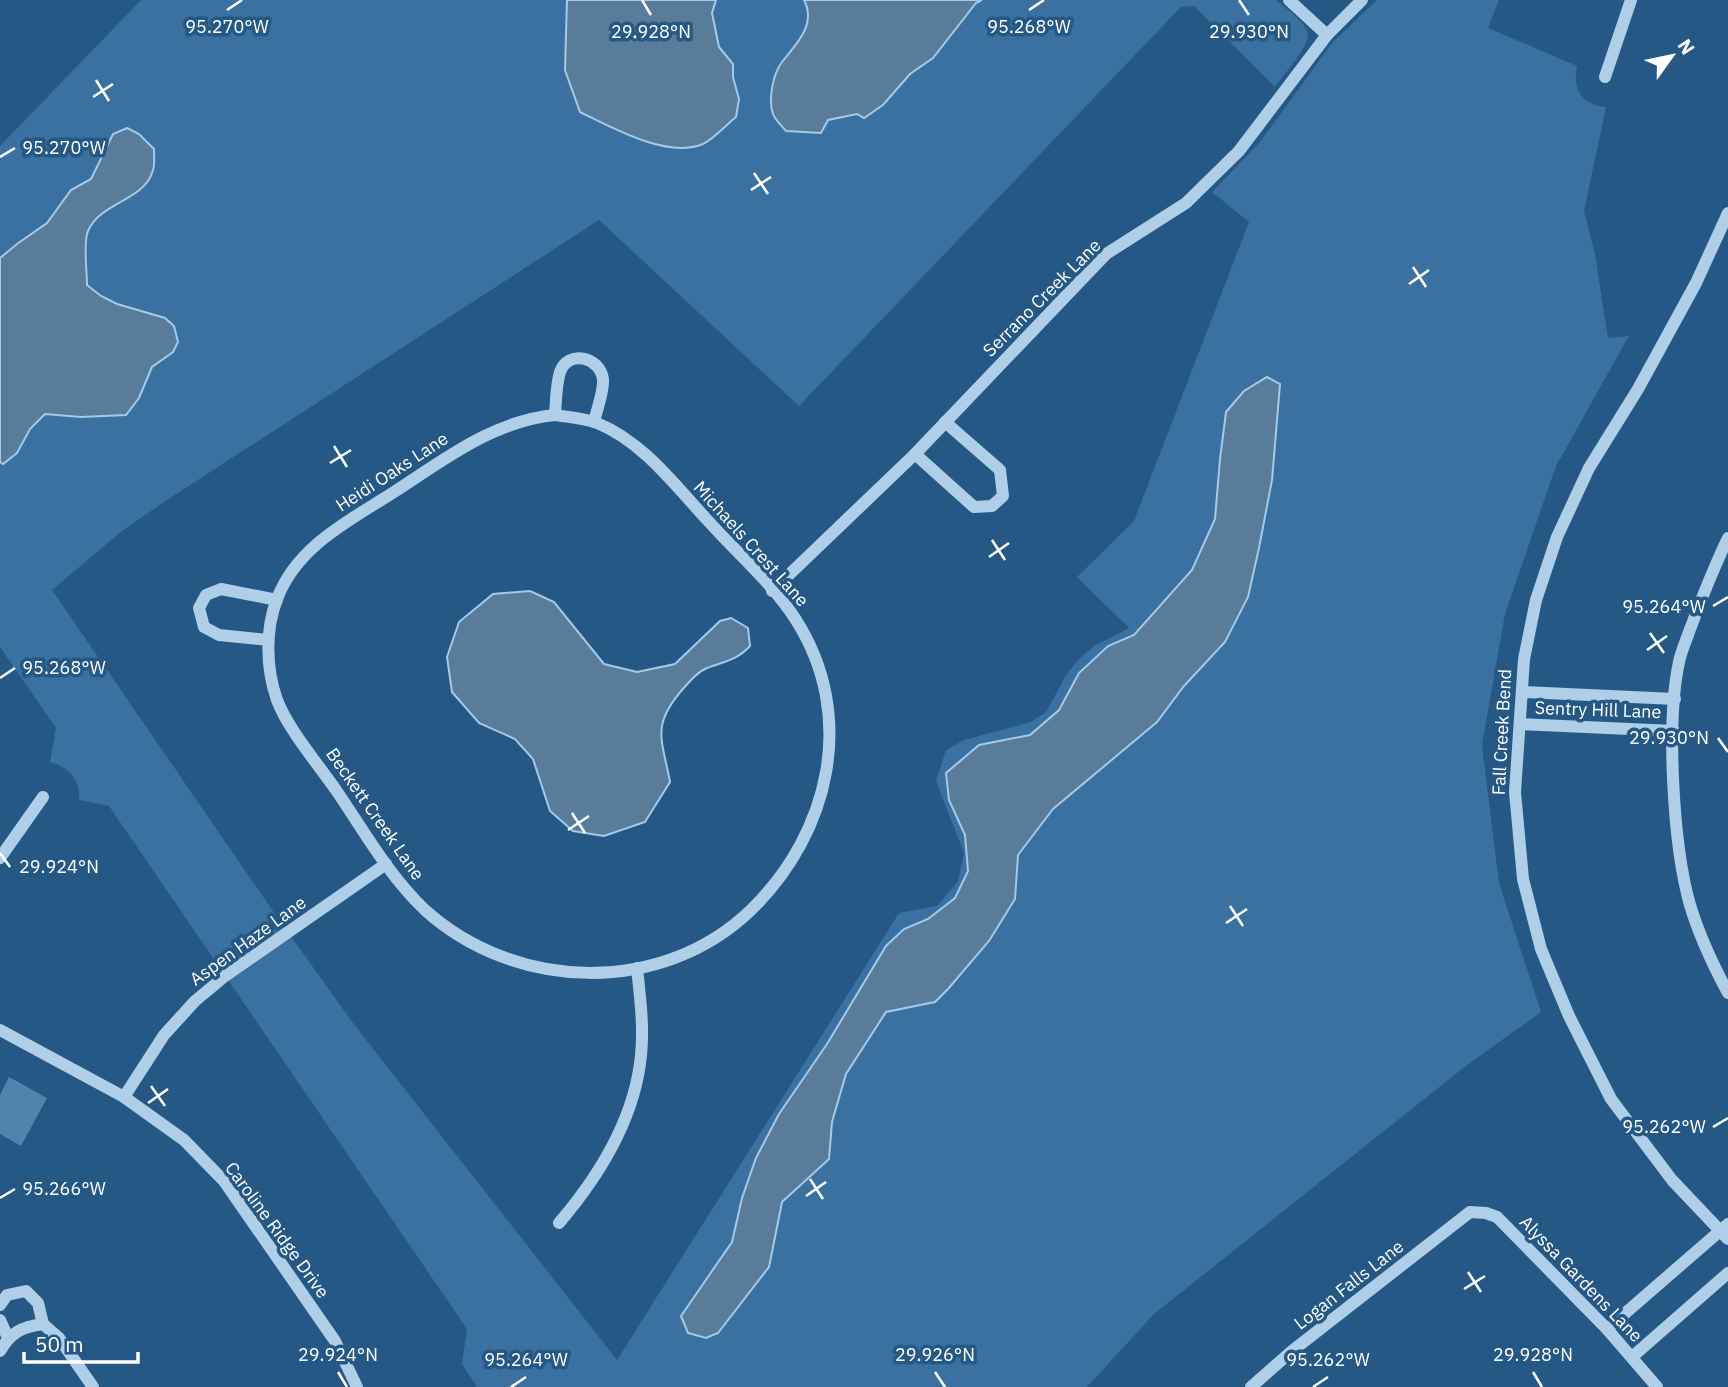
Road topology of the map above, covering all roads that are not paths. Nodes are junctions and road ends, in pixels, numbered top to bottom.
1 (1289, 0) edge
2 (1362, 0) edge
3 (1630, 0) edge
4 (1327, 35) junction
5 (1605, 77) dead end
6 (1728, 213) edge
7 (555, 415) junction
8 (594, 422) junction
9 (945, 422) junction
10 (915, 454) junction
11 (1728, 538) edge
12 (772, 591) junction
13 (277, 600) junction
14 (271, 621) joint
15 (268, 640) junction
16 (1522, 692) junction
17 (1675, 699) junction
18 (1520, 724) junction
19 (1674, 731) junction
20 (43, 797) dead end
21 (0, 858) edge
22 (386, 864) junction
23 (637, 968) junction
24 (1728, 993) edge
25 (0, 1030) edge
26 (124, 1097) junction
27 (1470, 1212) joint
28 (559, 1223) dead end
29 (1725, 1231) edge
30 (1728, 1273) edge
31 (0, 1305) edge
32 (0, 1320) edge
33 (43, 1324) junction
34 (1607, 1329) junction
35 (8, 1338) junction
36 (0, 1350) edge
37 (1632, 1357) junction
38 (93, 1387) edge
39 (357, 1387) edge
40 (1251, 1387) edge
41 (1657, 1387) edge

1 - 4 street
2 - 4 street, Serrano Creek Lane
3 - 5 street
4 - 9 street, Serrano Creek Lane
6 - 16 street, Fall Creek Bend
7 - 8 street, Michaels Crest Lane
7 - 8 street
7 - 13 street, Heidi Oaks Lane
8 - 12 street, Michaels Crest Lane
9 - 10 street, Serrano Creek Lane
9 - 10 street
10 - 12 street, Serrano Creek Lane
11 - 17 street
12 - 23 street, Michaels Crest Lane
13 - 14 street, Heidi Oaks Lane
13 - 15 street
14 - 15 street, Beckett Creek Lane
15 - 22 street, Beckett Creek Lane
16 - 17 street, Sentry Hill Lane
16 - 18 street, Fall Creek Bend
17 - 19 street
18 - 19 street, Sentry Hill Lane
18 - 29 street, Fall Creek Bend
19 - 24 street
20 - 21 street
22 - 23 street, Beckett Creek Lane
22 - 26 street, Aspen Haze Lane
23 - 28 street
25 - 26 street, Caroline Ridge Drive
26 - 39 street, Caroline Ridge Drive
27 - 34 street, Alyssa Gardens Lane
27 - 40 street, Logan Falls Lane
29 - 34 street
30 - 37 street
31 - 33 street
32 - 35 street
33 - 35 street
33 - 38 street
34 - 37 street, Alyssa Gardens Lane
35 - 36 street
37 - 41 street, Alyssa Gardens Lane

